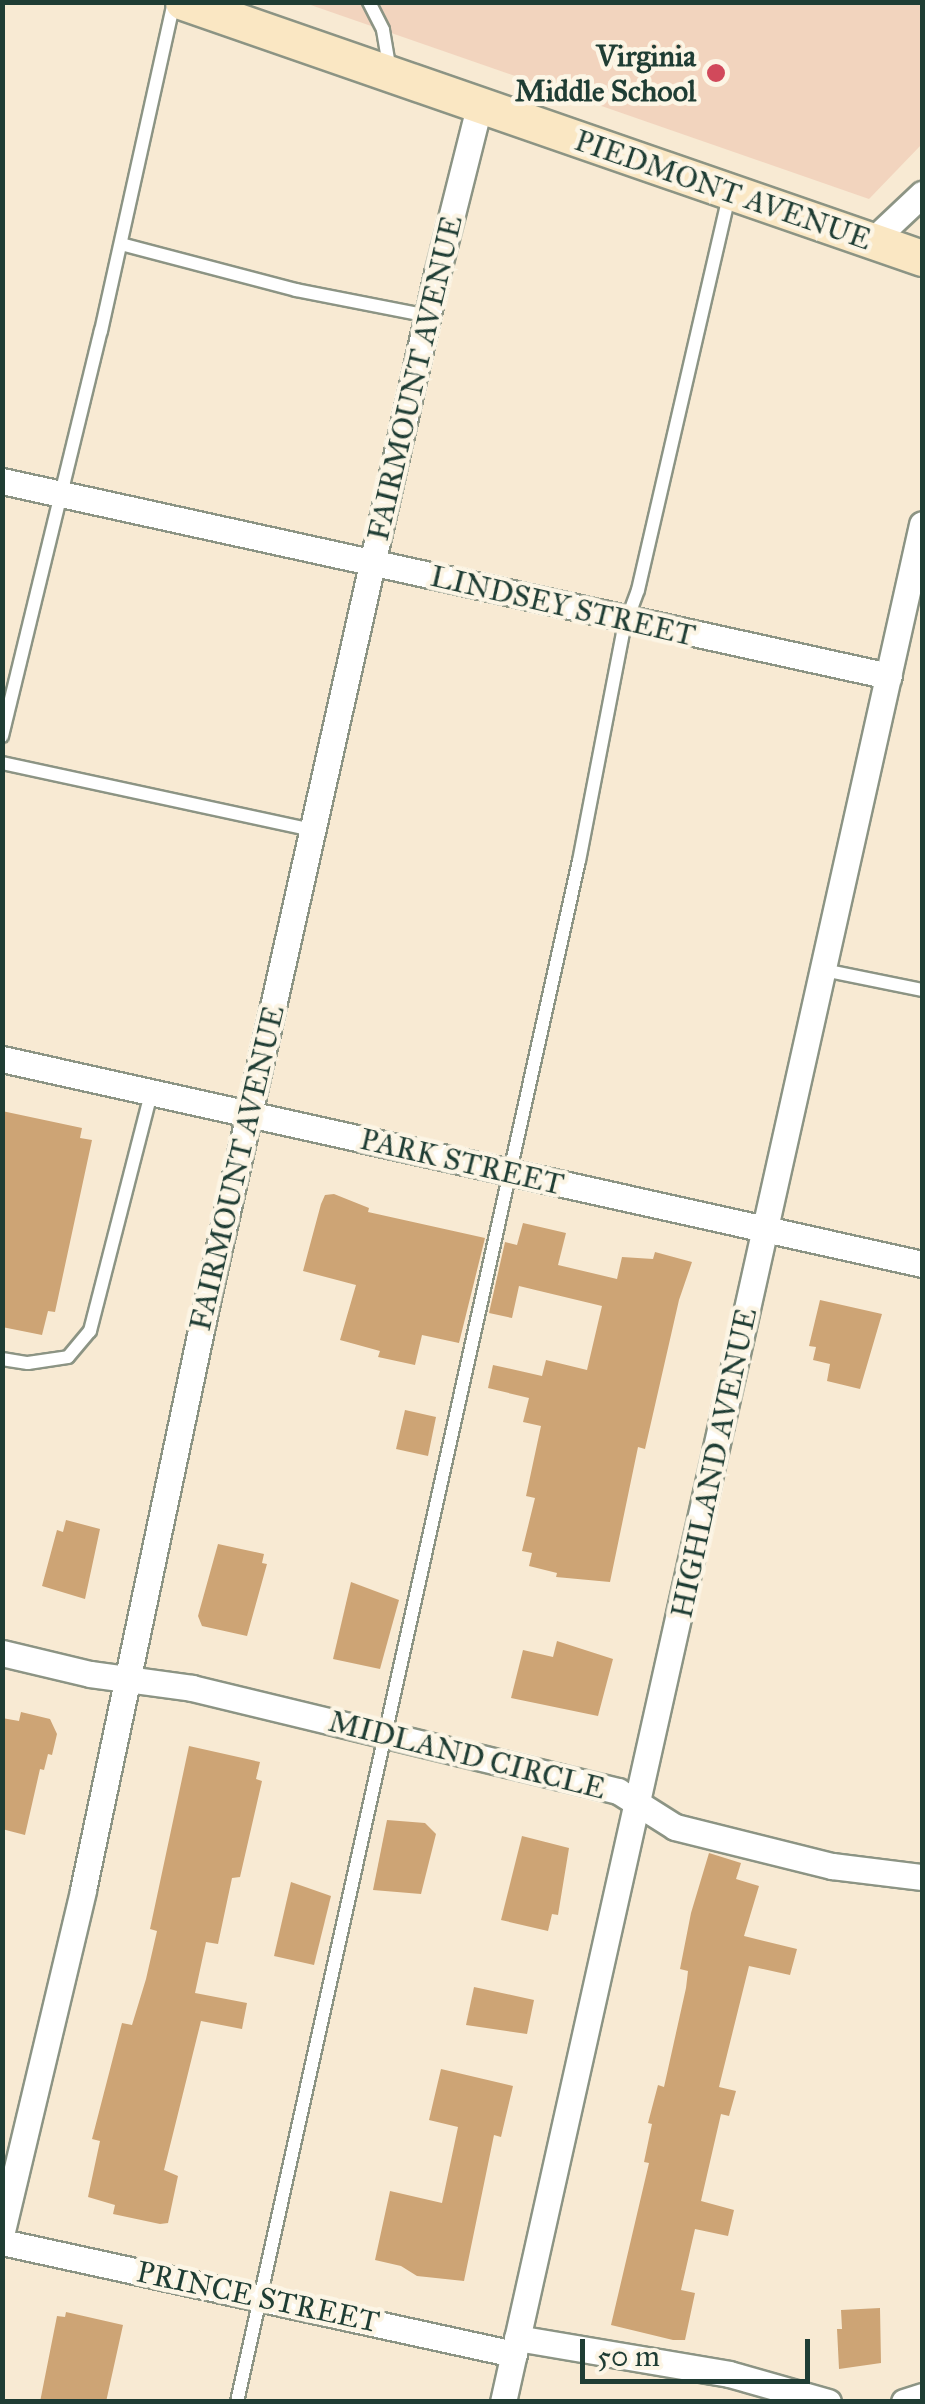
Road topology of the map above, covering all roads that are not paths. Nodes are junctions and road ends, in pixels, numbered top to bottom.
1 (174, 2) edge
2 (184, 2) edge
3 (369, 2) edge
4 (391, 76) junction
5 (479, 106) junction
6 (730, 192) junction
7 (922, 194) edge
8 (872, 241) junction
9 (121, 244) junction
10 (922, 258) edge
11 (428, 316) junction
12 (2, 482) edge
13 (58, 495) junction
14 (922, 524) edge
15 (372, 564) junction
16 (917, 575) edge
17 (626, 619) junction
18 (889, 676) junction
19 (2, 736) edge
20 (2, 763) edge
21 (312, 830) junction
22 (824, 970) junction
23 (922, 990) edge
24 (2, 1060) edge
25 (151, 1093) junction
26 (248, 1114) junction
27 (508, 1173) junction
28 (766, 1230) junction
29 (922, 1264) edge
30 (2, 1359) edge
31 (2, 1653) edge
32 (129, 1677) junction
33 (386, 1735) junction
34 (639, 1804) junction
35 (922, 1877) edge
36 (2, 2231) edge
37 (2, 2242) edge
38 (260, 2295) junction
39 (515, 2346) junction
40 (922, 2396) edge
41 (237, 2402) edge
42 (503, 2402) edge
43 (828, 2402) edge
44 (904, 2402) edge

1 - 9 lane
2 - 4 street, PIEDMONT AVENUE
3 - 4 lane
4 - 5 street, PIEDMONT AVENUE
5 - 6 street, PIEDMONT AVENUE
5 - 11 street, FAIRMOUNT AVENUE
6 - 8 street, PIEDMONT AVENUE
6 - 17 lane
7 - 8 street
8 - 10 street, PIEDMONT AVENUE
9 - 11 lane
9 - 13 lane
11 - 15 street, FAIRMOUNT AVENUE
12 - 13 street, LINDSEY STREET
13 - 15 street, LINDSEY STREET
13 - 19 lane
14 - 16 street, HIGHLAND AVENUE
15 - 17 street, LINDSEY STREET
15 - 21 street, FAIRMOUNT AVENUE
16 - 18 street, HIGHLAND AVENUE
17 - 18 street, LINDSEY STREET
17 - 27 lane
18 - 22 street, HIGHLAND AVENUE
20 - 21 lane
21 - 26 street, FAIRMOUNT AVENUE
22 - 23 lane
22 - 28 street, HIGHLAND AVENUE
24 - 25 street, PARK STREET
25 - 26 street, PARK STREET
25 - 30 lane
26 - 27 street, PARK STREET
26 - 32 street, FAIRMOUNT AVENUE
27 - 28 street, PARK STREET
27 - 33 lane
28 - 29 street, PARK STREET
28 - 34 street, HIGHLAND AVENUE
31 - 32 street, MIDLAND CIRCLE
32 - 33 street, MIDLAND CIRCLE
32 - 36 street, FAIRMOUNT AVENUE
33 - 34 street, MIDLAND CIRCLE
33 - 38 lane
34 - 35 street, MIDLAND CIRCLE
34 - 39 street, HIGHLAND AVENUE
37 - 38 street, PRINCE STREET
38 - 39 street, PRINCE STREET
38 - 41 lane
39 - 42 street, HIGHLAND AVENUE
39 - 43 street
40 - 44 street

